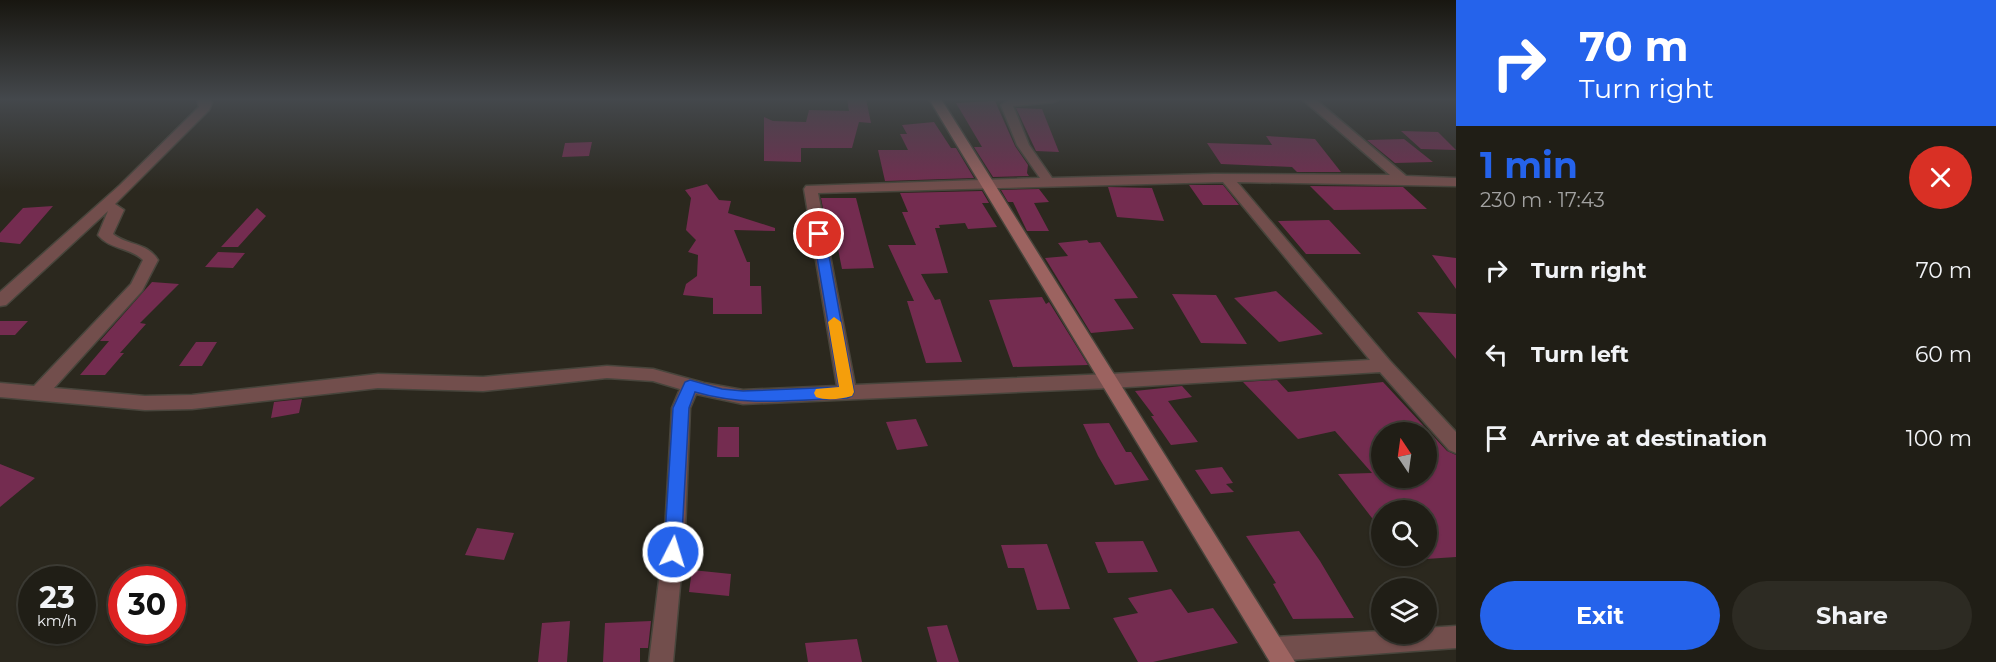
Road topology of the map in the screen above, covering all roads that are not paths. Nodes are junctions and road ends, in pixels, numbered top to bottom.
1 (183, 130) edge
2 (954, 130) edge
3 (1017, 130) edge
4 (1344, 130) edge
5 (1227, 178) junction
6 (1402, 179) junction
7 (1048, 181) junction
8 (1456, 182) edge
9 (988, 183) junction
10 (106, 205) junction
11 (0, 301) edge
12 (1384, 364) junction
13 (1110, 381) junction
14 (690, 386) junction
15 (0, 390) edge
16 (847, 392) junction
17 (38, 394) junction
18 (1456, 446) edge
19 (1456, 636) edge
20 (1279, 656) edge
21 (661, 662) edge

1 - 10 street
2 - 9 main road
3 - 7 street
4 - 6 street
5 - 6 street
5 - 7 street
5 - 12 street
6 - 8 street
7 - 9 street
9 - 13 main road
9 - 16 street
10 - 11 street
10 - 17 street
12 - 13 street
12 - 18 street
13 - 16 street
13 - 20 main road
14 - 16 street
14 - 17 street
14 - 21 street
15 - 17 street
19 - 20 street

